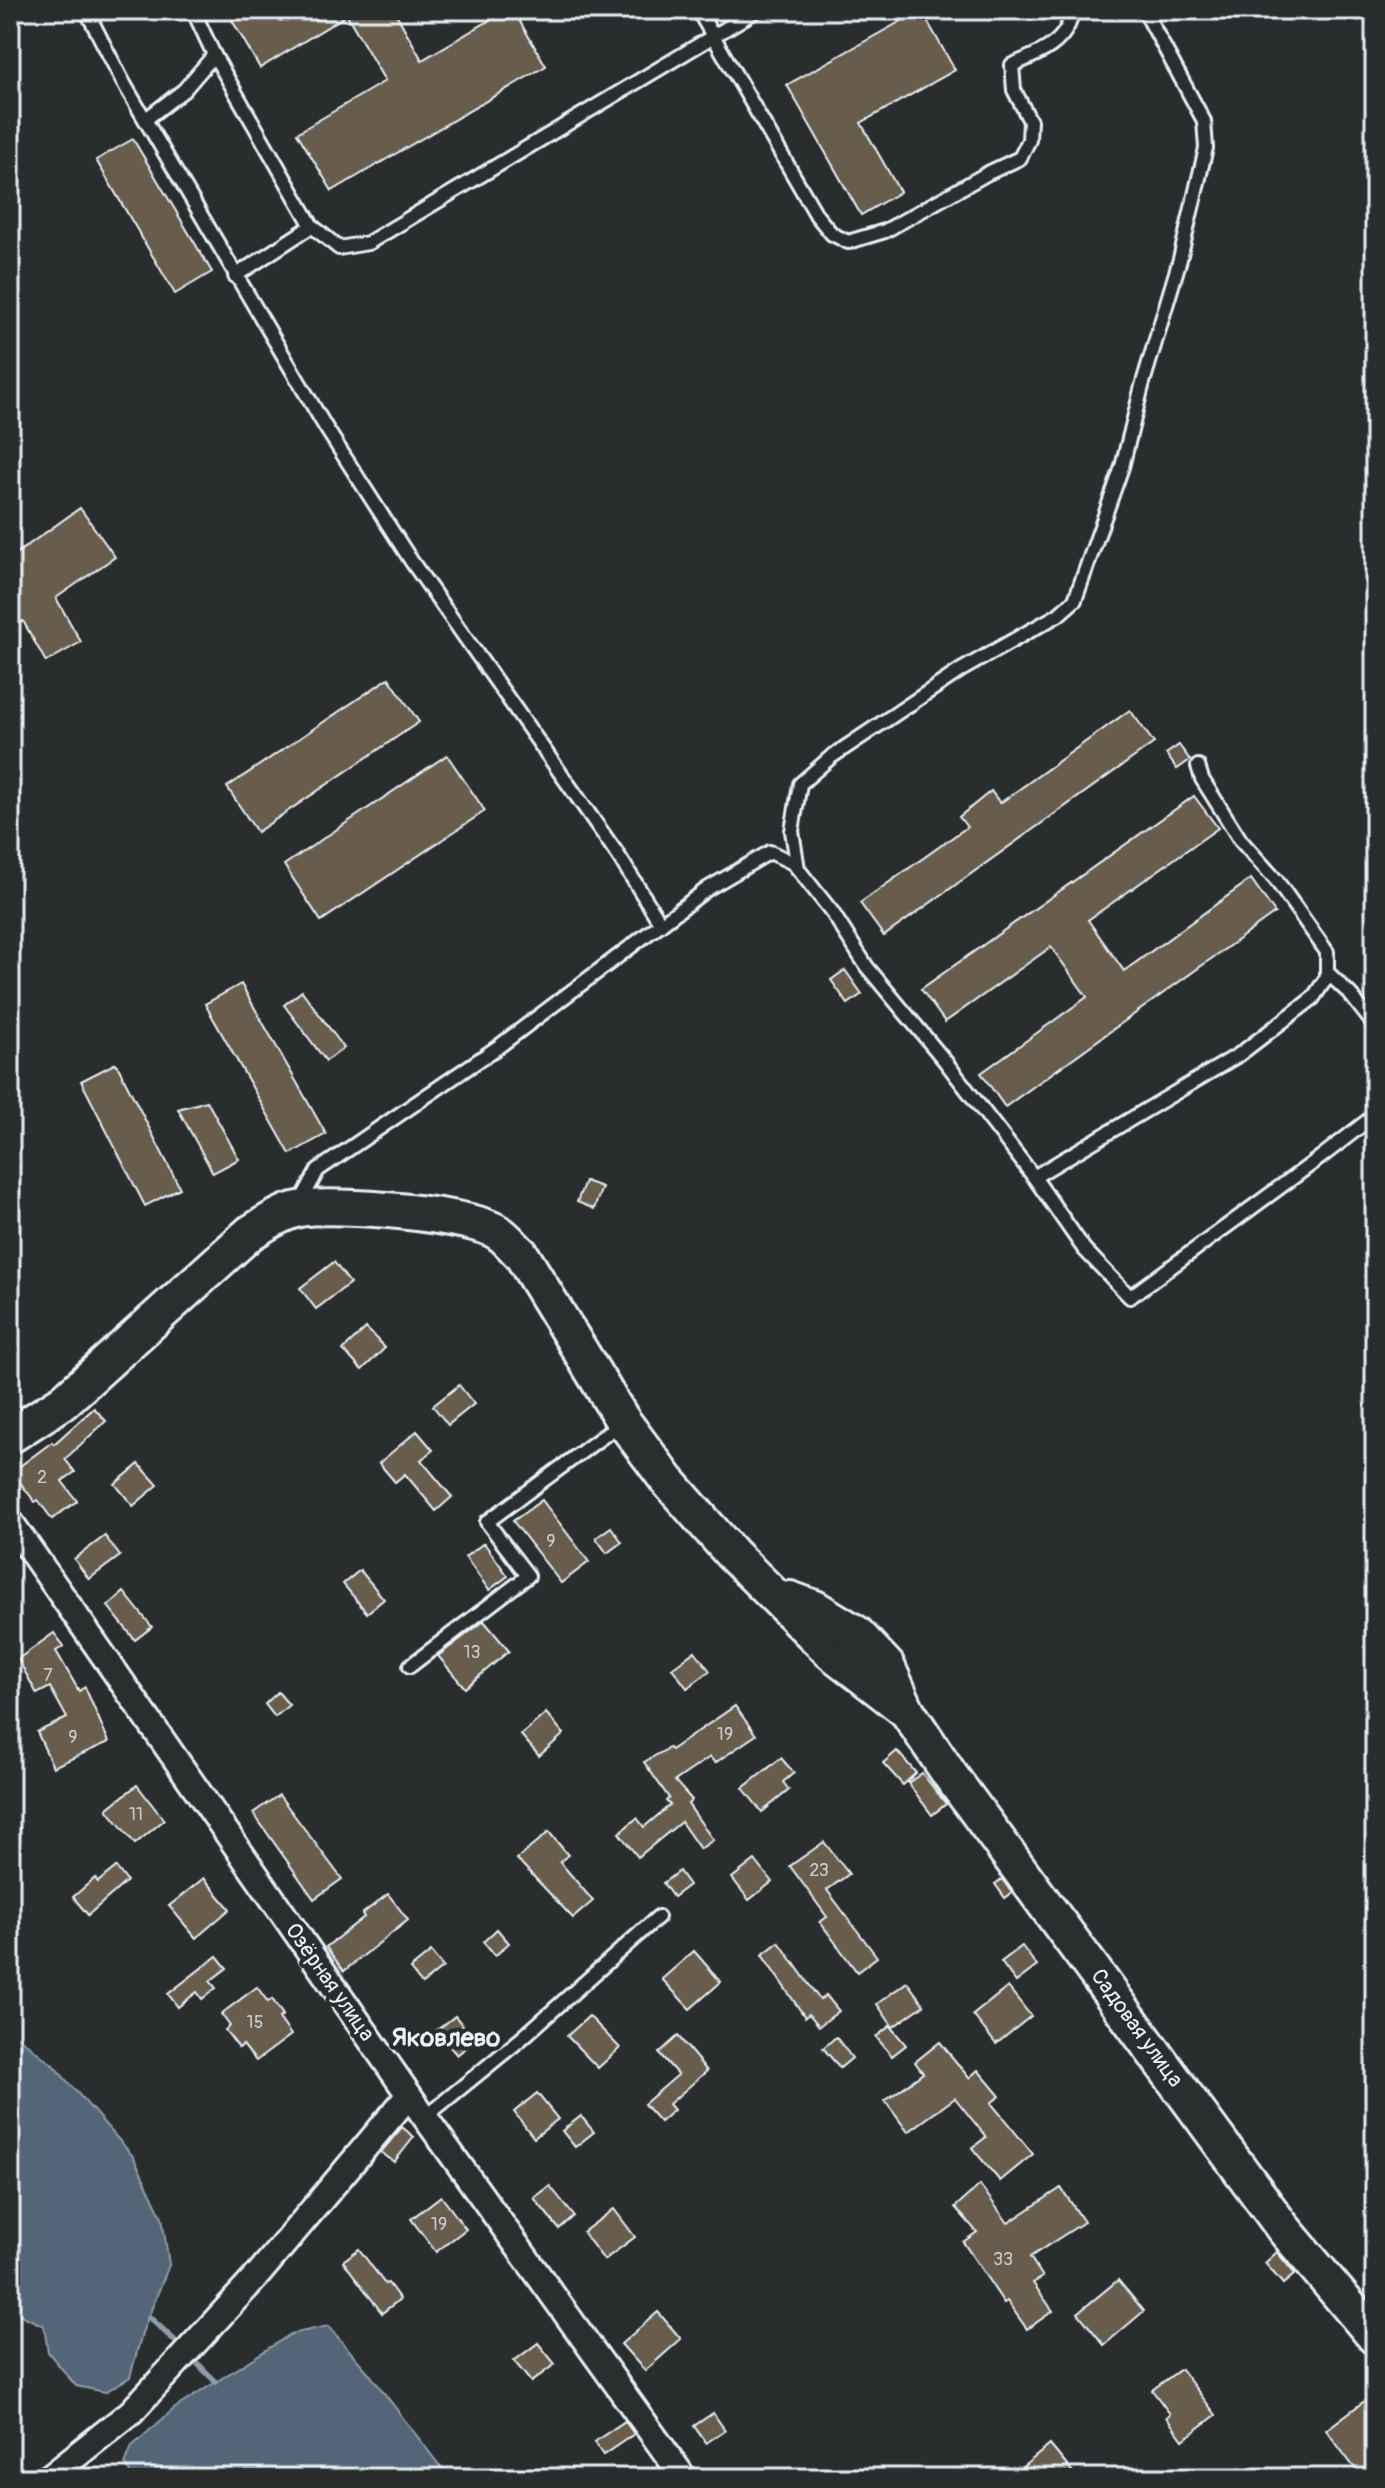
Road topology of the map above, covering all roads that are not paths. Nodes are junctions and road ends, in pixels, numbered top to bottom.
1 (86, 10) edge
2 (193, 10) edge
3 (698, 10) edge
4 (757, 10) edge
5 (1072, 10) edge
6 (1144, 10) edge
7 (713, 36) junction
8 (214, 55) junction
9 (146, 119) junction
10 (312, 226) junction
11 (235, 276) junction
12 (1198, 766) dead end
13 (798, 869) junction
14 (661, 924) junction
15 (1327, 972) junction
16 (1375, 1026) edge
17 (1375, 1115) edge
18 (1034, 1177) junction
19 (296, 1210) junction
20 (623, 1421) junction
21 (10, 1436) edge
22 (10, 1521) edge
23 (410, 1666) dead end
24 (658, 1917) dead end
25 (409, 2095) junction
26 (425, 2117) junction
27 (1375, 2337) edge
28 (48, 2478) edge
29 (684, 2478) edge

1 - 9 lane
2 - 8 lane
3 - 7 lane
4 - 7 lane
5 - 7 lane
6 - 13 lane
7 - 10 lane
8 - 9 lane
8 - 10 lane
9 - 11 lane
10 - 11 lane
11 - 14 lane
12 - 15 lane
13 - 14 lane
13 - 18 lane
14 - 19 lane
15 - 16 lane
15 - 18 lane
17 - 18 lane
19 - 20 street, Садовая улица
19 - 21 street
20 - 23 lane
20 - 27 street, Садовая улица
22 - 25 street, Озёрная улица
24 - 26 lane
25 - 26 street, Озёрная улица
25 - 28 street
26 - 29 street, Озёрная улица

